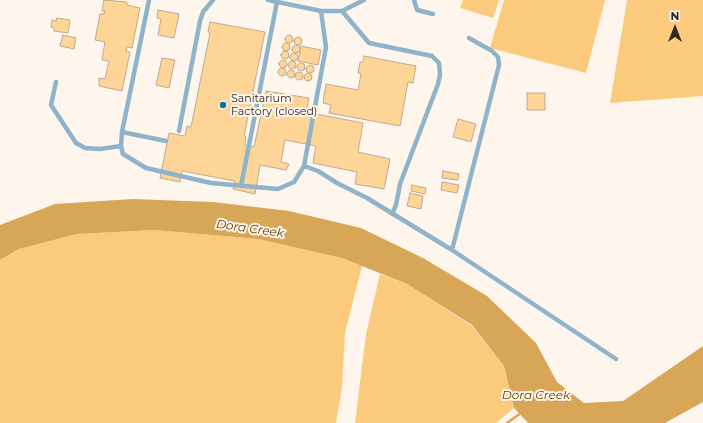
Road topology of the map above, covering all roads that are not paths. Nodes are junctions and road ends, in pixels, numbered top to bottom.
1 (149, 0) edge
2 (213, 0) edge
3 (268, 0) edge
4 (364, 0) edge
5 (414, 0) edge
6 (277, 2) junction
7 (285, 2) edge
8 (321, 11) junction
9 (342, 11) junction
10 (433, 14) dead end
11 (469, 38) dead end
12 (56, 82) dead end
13 (179, 131) dead end
14 (122, 132) junction
15 (166, 141) dead end
16 (121, 146) junction
17 (304, 166) junction
18 (241, 186) junction
19 (392, 214) junction
20 (452, 250) junction
21 (616, 360) dead end

1 - 14 lane
2 - 13 lane
3 - 6 lane
4 - 9 lane
5 - 10 lane
6 - 7 lane
6 - 18 lane
7 - 8 lane
8 - 9 lane
8 - 17 lane
9 - 19 lane
11 - 20 lane
12 - 16 lane
14 - 15 lane
14 - 16 lane
16 - 18 lane
17 - 18 lane
17 - 19 lane
19 - 20 lane
20 - 21 lane

